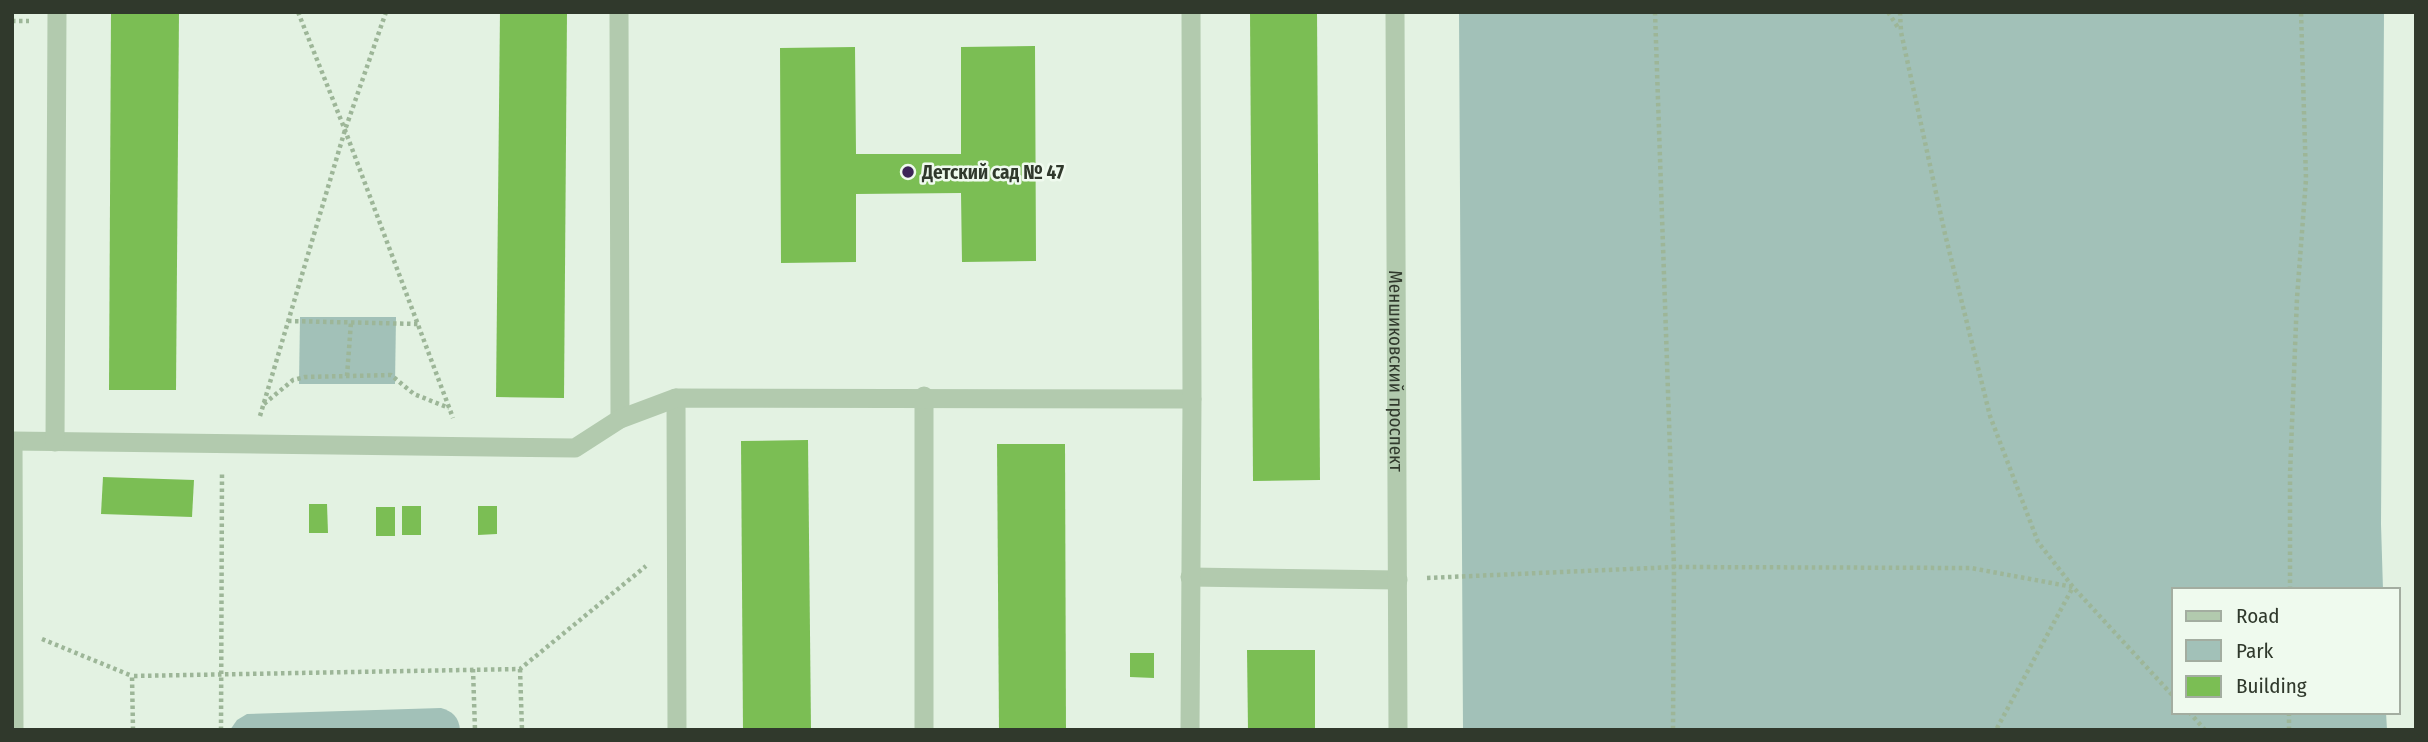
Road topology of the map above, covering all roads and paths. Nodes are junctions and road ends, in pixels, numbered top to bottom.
1 (57, 12) edge
2 (298, 12) edge
3 (386, 12) edge
4 (620, 12) edge
5 (1191, 12) edge
6 (1395, 12) edge
7 (1655, 12) edge
8 (1888, 12) edge
9 (1900, 12) edge
10 (2301, 12) edge
11 (1901, 32) junction
12 (345, 130) junction
13 (288, 321) junction
14 (351, 322) junction
15 (418, 324) junction
16 (347, 376) junction
17 (924, 397) junction
18 (676, 398) junction
19 (1192, 399) junction
20 (263, 404) junction
21 (449, 408) junction
22 (620, 419) junction
23 (13, 442) edge
24 (55, 442) junction
25 (223, 443) junction
26 (252, 444) junction
27 (463, 446) junction
28 (678, 541) junction
29 (1675, 567) junction
30 (1190, 577) junction
31 (1398, 580) junction
32 (2073, 587) junction
33 (2290, 588) edge
34 (14, 627) edge
35 (520, 669) junction
36 (473, 670) junction
37 (220, 675) junction
38 (132, 676) junction
39 (2172, 695) edge
40 (2191, 714) edge
41 (15, 730) edge
42 (133, 730) edge
43 (221, 730) edge
44 (475, 730) edge
45 (522, 730) edge
46 (677, 730) edge
47 (924, 730) edge
48 (1190, 730) edge
49 (1398, 730) edge
50 (1673, 730) edge
51 (1996, 730) edge
52 (2205, 730) edge

1 - 24 street
2 - 12 path
3 - 12 path
4 - 22 street
5 - 19 street
6 - 31 street, Меншиковский проспект
7 - 29 path
8 - 11 path
9 - 11 path
10 - 33 path
11 - 32 path
12 - 13 path
12 - 15 path
13 - 14 path
13 - 20 path
14 - 15 path
14 - 16 path
15 - 21 path
16 - 20 path
16 - 21 path
17 - 18 street
17 - 19 street
17 - 47 street
18 - 22 street
18 - 28 street
19 - 30 street
20 - 26 path
21 - 27 path
22 - 27 street
23 - 24 street
23 - 34 street
24 - 25 street
25 - 26 street
25 - 37 path
26 - 27 street
28 - 35 path
28 - 46 street
29 - 31 path
29 - 32 path
29 - 50 path
30 - 31 street
30 - 48 street
31 - 49 street, Меншиковский проспект
32 - 39 path
32 - 51 path
34 - 38 path
34 - 41 street
35 - 36 path
35 - 45 path
36 - 37 path
36 - 44 path
37 - 38 path
37 - 43 path
38 - 42 path
40 - 52 path

